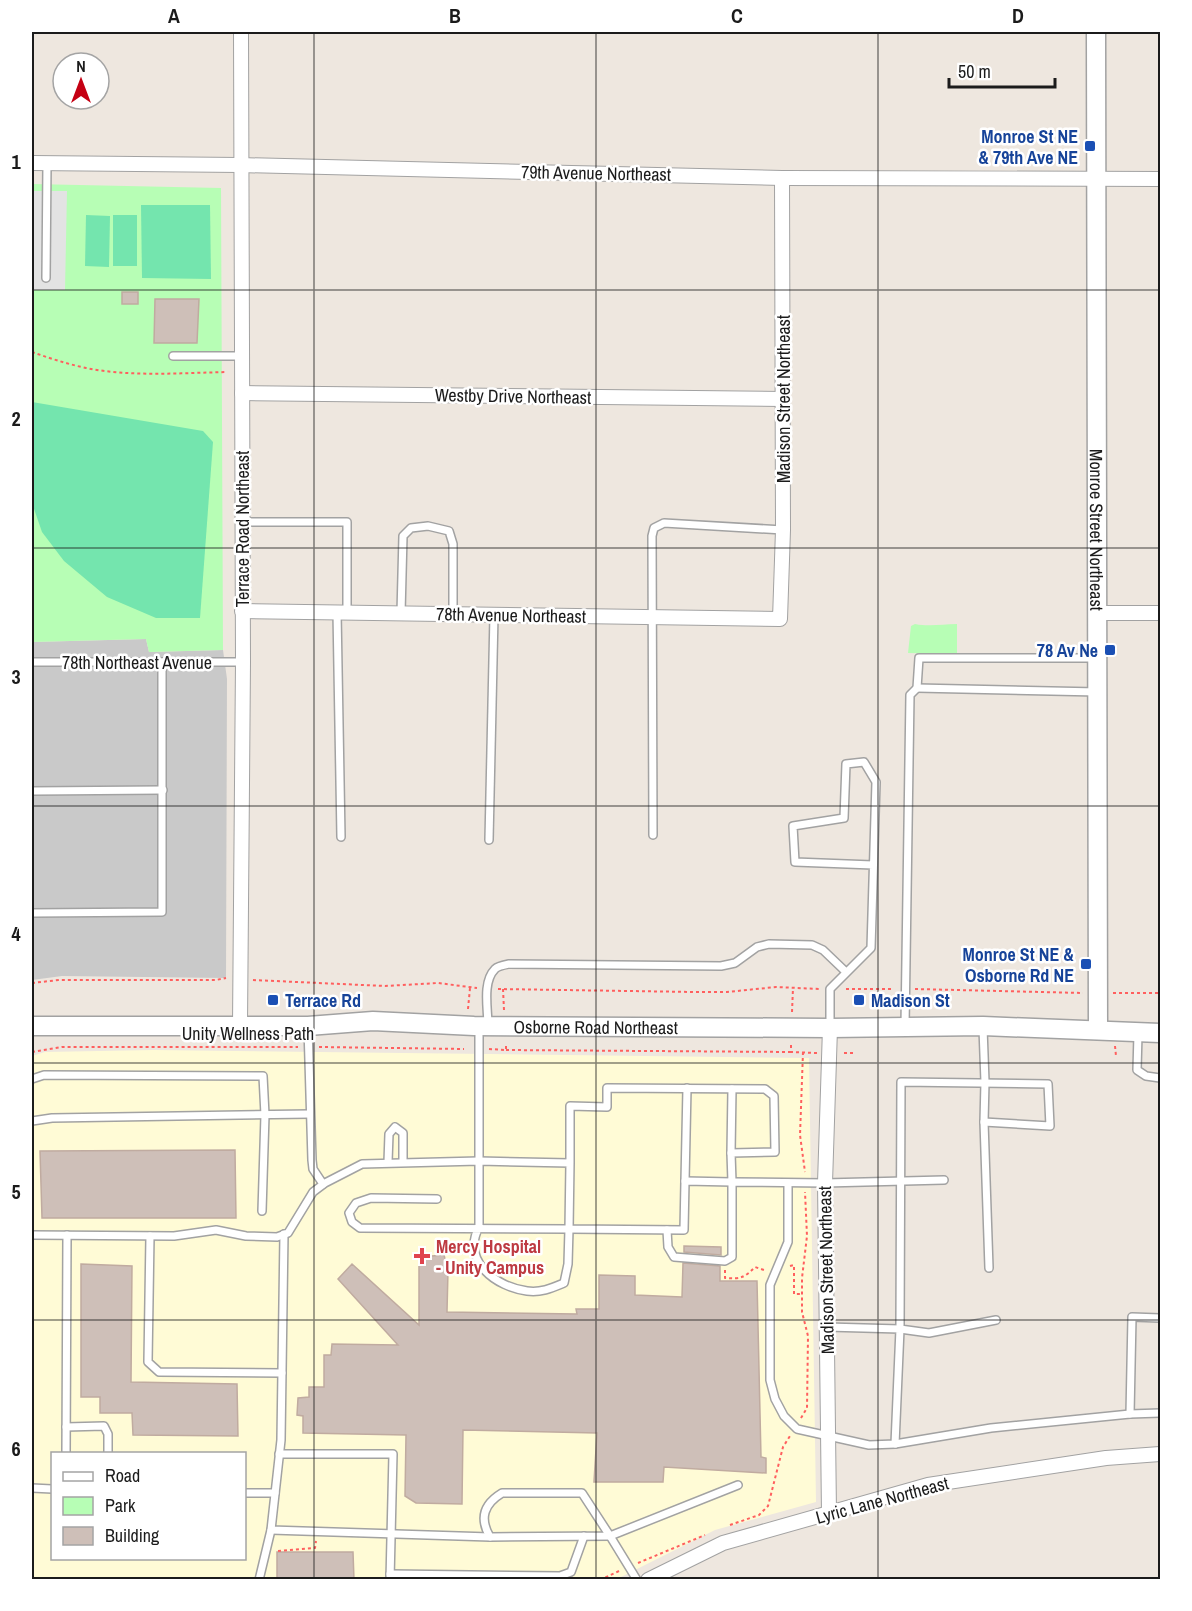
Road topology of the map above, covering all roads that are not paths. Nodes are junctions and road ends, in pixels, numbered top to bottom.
1 (241, 32) edge
2 (1096, 32) edge
3 (32, 163) edge
4 (46, 164) junction
5 (240, 165) junction
6 (782, 178) junction
7 (1096, 179) junction
8 (1161, 179) edge
9 (46, 278) dead end
10 (173, 356) dead end
11 (242, 356) junction
12 (242, 393) junction
13 (783, 399) junction
14 (243, 522) junction
15 (783, 530) junction
16 (242, 610) junction
17 (342, 613) junction
18 (401, 613) junction
19 (1098, 613) junction
20 (1161, 613) edge
21 (453, 614) junction
22 (494, 615) junction
23 (652, 617) junction
24 (780, 619) joint
25 (1098, 658) junction
26 (32, 662) edge
27 (162, 662) junction
28 (243, 662) junction
29 (917, 688) junction
30 (1098, 692) junction
31 (163, 790) junction
32 (32, 791) edge
33 (653, 835) dead end
34 (341, 837) dead end
35 (489, 840) dead end
36 (873, 865) junction
37 (32, 913) edge
38 (846, 972) junction
39 (32, 1026) edge
40 (240, 1026) junction
41 (308, 1026) junction
42 (484, 1026) junction
43 (906, 1026) junction
44 (983, 1026) junction
45 (830, 1028) junction
46 (1098, 1030) junction
47 (1138, 1032) junction
48 (1161, 1033) edge
49 (1161, 1078) edge
50 (32, 1079) edge
51 (985, 1082) junction
52 (687, 1088) junction
53 (732, 1089) junction
54 (310, 1114) junction
55 (265, 1115) junction
56 (32, 1121) edge
57 (984, 1122) junction
58 (731, 1152) junction
59 (479, 1161) junction
60 (388, 1162) junction
61 (403, 1162) junction
62 (570, 1163) junction
63 (944, 1180) dead end
64 (685, 1181) junction
65 (732, 1182) junction
66 (899, 1182) junction
67 (789, 1183) junction
68 (825, 1183) junction
69 (323, 1184) junction
70 (437, 1199) dead end
71 (262, 1211) dead end
72 (479, 1227) junction
73 (569, 1228) junction
74 (667, 1230) junction
75 (284, 1234) junction
76 (32, 1235) edge
77 (67, 1235) junction
78 (150, 1236) junction
79 (989, 1268) dead end
80 (1161, 1318) edge
81 (996, 1320) dead end
82 (826, 1328) junction
83 (900, 1329) junction
84 (282, 1373) junction
85 (1161, 1413) edge
86 (1130, 1414) junction
87 (66, 1426) junction
88 (828, 1437) junction
89 (895, 1444) junction
90 (66, 1452) edge
91 (108, 1452) edge
92 (279, 1454) junction
93 (1161, 1454) edge
94 (738, 1485) dead end
95 (32, 1488) edge
96 (51, 1489) edge
97 (246, 1493) edge
98 (275, 1493) junction
99 (829, 1513) junction
100 (271, 1530) junction
101 (391, 1534) junction
102 (584, 1536) junction
103 (610, 1536) junction
104 (490, 1537) junction
105 (390, 1577) edge
106 (259, 1580) edge
107 (637, 1580) edge
108 (648, 1580) edge

1 - 5 street, Terrace Road Northeast
2 - 7 street, Monroe Street Northeast
3 - 4 street, 79th Avenue Northeast
4 - 5 street, 79th Avenue Northeast
4 - 9 lane
5 - 6 street, 79th Avenue Northeast
5 - 11 street, Terrace Road Northeast
6 - 7 street, 79th Avenue Northeast
6 - 13 street, Madison Street Northeast
7 - 8 street, 79th Avenue Northeast
7 - 19 street, Monroe Street Northeast
10 - 11 lane
11 - 12 street, Terrace Road Northeast
12 - 13 street, Westby Drive Northeast
12 - 14 street, Terrace Road Northeast
13 - 15 street, Madison Street Northeast
14 - 16 street, Terrace Road Northeast
14 - 17 lane
15 - 23 lane
15 - 24 street, Madison Street Northeast
16 - 17 street, 78th Avenue Northeast
16 - 28 street, Terrace Road Northeast
17 - 18 street, 78th Avenue Northeast
17 - 34 lane
18 - 21 street, 78th Avenue Northeast
18 - 21 lane
19 - 20 street
19 - 25 street, Monroe Street Northeast
21 - 22 street, 78th Avenue Northeast
22 - 23 street, 78th Avenue Northeast
22 - 35 lane
23 - 24 street, 78th Avenue Northeast
23 - 33 lane
25 - 29 lane
25 - 30 street, Monroe Street Northeast
26 - 27 lane, 78th Northeast Avenue
27 - 28 lane, 78th Northeast Avenue
27 - 31 lane
28 - 40 street, Terrace Road Northeast
29 - 30 lane
29 - 43 lane
30 - 46 street, Monroe Street Northeast
31 - 32 lane
31 - 37 lane
36 - 36 lane
36 - 38 lane
38 - 42 lane
38 - 45 lane
39 - 40 street, Osborne Road Northeast
40 - 41 street, Osborne Road Northeast
41 - 42 street, Osborne Road Northeast
41 - 54 lane
42 - 45 street, Osborne Road Northeast
42 - 59 lane
43 - 44 street, Osborne Road Northeast
43 - 45 street, Osborne Road Northeast
44 - 46 street, Osborne Road Northeast
44 - 51 lane
45 - 68 street, Madison Street Northeast
46 - 47 street, Osborne Road Northeast
47 - 48 street, Osborne Road Northeast
47 - 49 lane
50 - 55 lane
51 - 57 lane
51 - 57 lane
51 - 66 lane
52 - 53 lane
52 - 62 lane
52 - 64 lane
53 - 58 lane
53 - 58 lane
54 - 55 lane
54 - 69 lane
55 - 56 lane
55 - 71 lane
57 - 79 lane
58 - 65 lane
59 - 61 lane
59 - 62 lane
59 - 72 lane
60 - 61 lane
60 - 61 lane
60 - 69 lane
62 - 73 lane
63 - 66 lane
64 - 65 lane
64 - 74 lane
65 - 67 lane
65 - 74 lane
66 - 68 lane
66 - 83 lane
67 - 68 lane
67 - 88 lane
68 - 82 street, Madison Street Northeast
69 - 75 lane
70 - 72 lane
72 - 73 lane
72 - 73 lane
73 - 74 lane
75 - 78 lane
75 - 84 lane
76 - 77 lane
77 - 78 lane
77 - 87 lane
78 - 84 lane
80 - 86 lane
81 - 83 lane
82 - 83 lane
82 - 88 street, Madison Street Northeast
83 - 89 lane
84 - 92 lane
85 - 86 lane
86 - 89 lane
87 - 90 lane
87 - 91 lane
88 - 89 lane
88 - 99 street, Madison Street Northeast
92 - 98 lane
92 - 101 lane
93 - 99 street, Lyric Lane Northeast
94 - 103 lane
95 - 96 lane
97 - 98 lane
98 - 100 lane
99 - 108 street, Lyric Lane Northeast
100 - 101 lane
100 - 106 lane
101 - 104 lane
101 - 105 lane
102 - 103 lane
102 - 104 lane
102 - 105 lane
103 - 104 lane
103 - 107 lane

